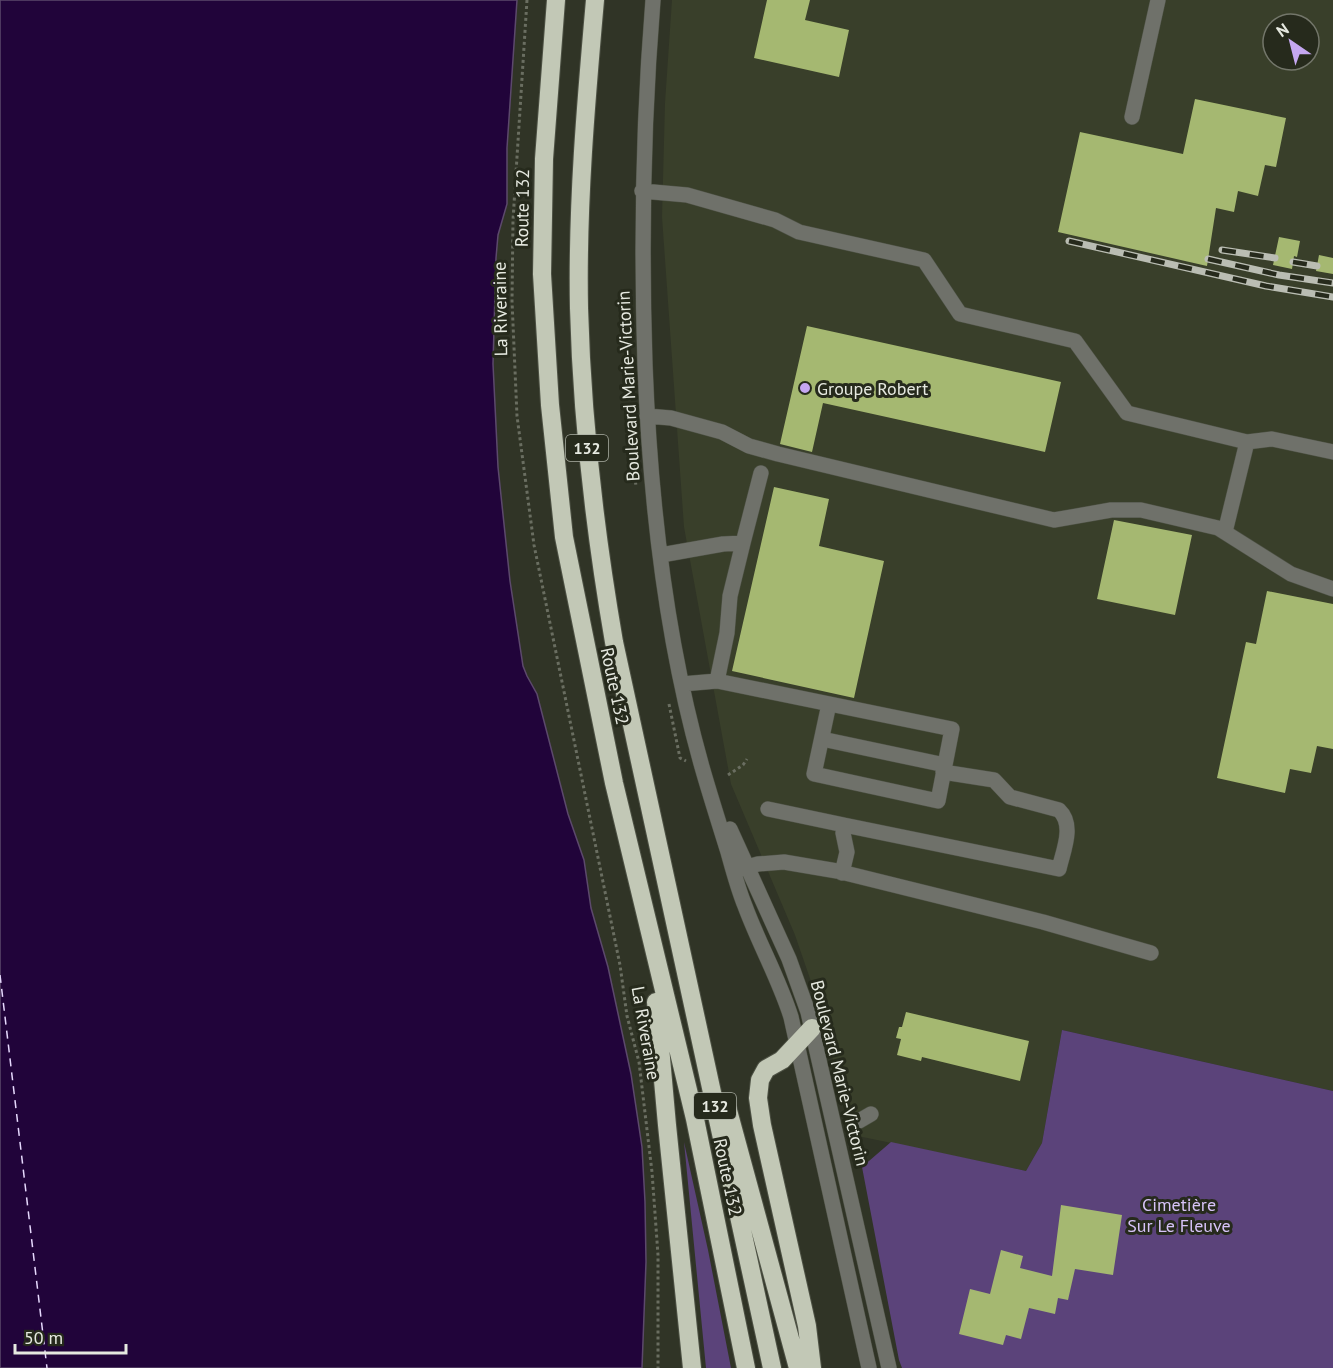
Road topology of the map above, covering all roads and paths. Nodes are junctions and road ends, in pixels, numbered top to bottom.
1 (527, 0) edge
2 (556, 0) edge
3 (595, 0) edge
4 (653, 0) edge
5 (1158, 0) edge
6 (1132, 117) dead end
7 (642, 190) junction
8 (647, 416) junction
9 (1247, 442) junction
10 (1333, 452) edge
11 (761, 474) dead end
12 (1225, 532) junction
13 (743, 543) junction
14 (661, 555) junction
15 (1333, 589) edge
16 (717, 681) junction
17 (682, 684) junction
18 (829, 704) junction
19 (822, 739) junction
20 (747, 759) dead end
21 (944, 769) junction
22 (728, 775) dead end
23 (768, 809) dead end
24 (844, 825) junction
25 (740, 869) junction
26 (842, 873) junction
27 (669, 889) junction
28 (652, 947) junction
29 (1151, 954) dead end
30 (791, 1017) junction
31 (810, 1020) junction
32 (797, 1044) junction
33 (782, 1060) junction
34 (801, 1062) junction
35 (833, 1120) junction
36 (815, 1124) junction
37 (840, 1148) junction
38 (821, 1152) junction
39 (658, 1368) edge
40 (692, 1368) edge
41 (746, 1368) edge
42 (772, 1368) edge
43 (798, 1368) edge
44 (812, 1368) edge
45 (869, 1368) edge
46 (889, 1368) edge

1 - 39 path, La Riveraine
2 - 28 highway, Route 132 / 132
3 - 27 highway, Route 132 / 132
4 - 7 street, Boulevard Marie-Victorin
5 - 6 street
7 - 8 street, Boulevard Marie-Victorin
7 - 9 street
8 - 12 street
8 - 14 street, Boulevard Marie-Victorin
9 - 10 street
9 - 12 street
11 - 13 street
12 - 15 street
13 - 14 street
13 - 16 street
14 - 17 street, Boulevard Marie-Victorin
16 - 17 street
16 - 18 street
17 - 25 street, Boulevard Marie-Victorin
18 - 19 street
18 - 21 street
19 - 21 street
19 - 21 street
20 - 22 path
21 - 24 street
23 - 24 street
24 - 26 street
25 - 26 street
25 - 30 street, Boulevard Marie-Victorin
25 - 31 street, Boulevard Marie-Victorin
26 - 29 street
27 - 42 highway, Route 132 / 132
27 - 43 highway
28 - 40 highway
28 - 41 highway, Route 132 / 132
30 - 31 street
30 - 32 street, Boulevard Marie-Victorin
31 - 32 highway
31 - 35 street, Boulevard Marie-Victorin
32 - 33 highway
32 - 34 street, Boulevard Marie-Victorin
33 - 34 highway
33 - 44 highway
34 - 36 street, Boulevard Marie-Victorin
35 - 36 street
35 - 37 street, Boulevard Marie-Victorin
36 - 38 street, Boulevard Marie-Victorin
37 - 38 street
37 - 46 street, Boulevard Marie-Victorin
38 - 45 street, Boulevard Marie-Victorin

